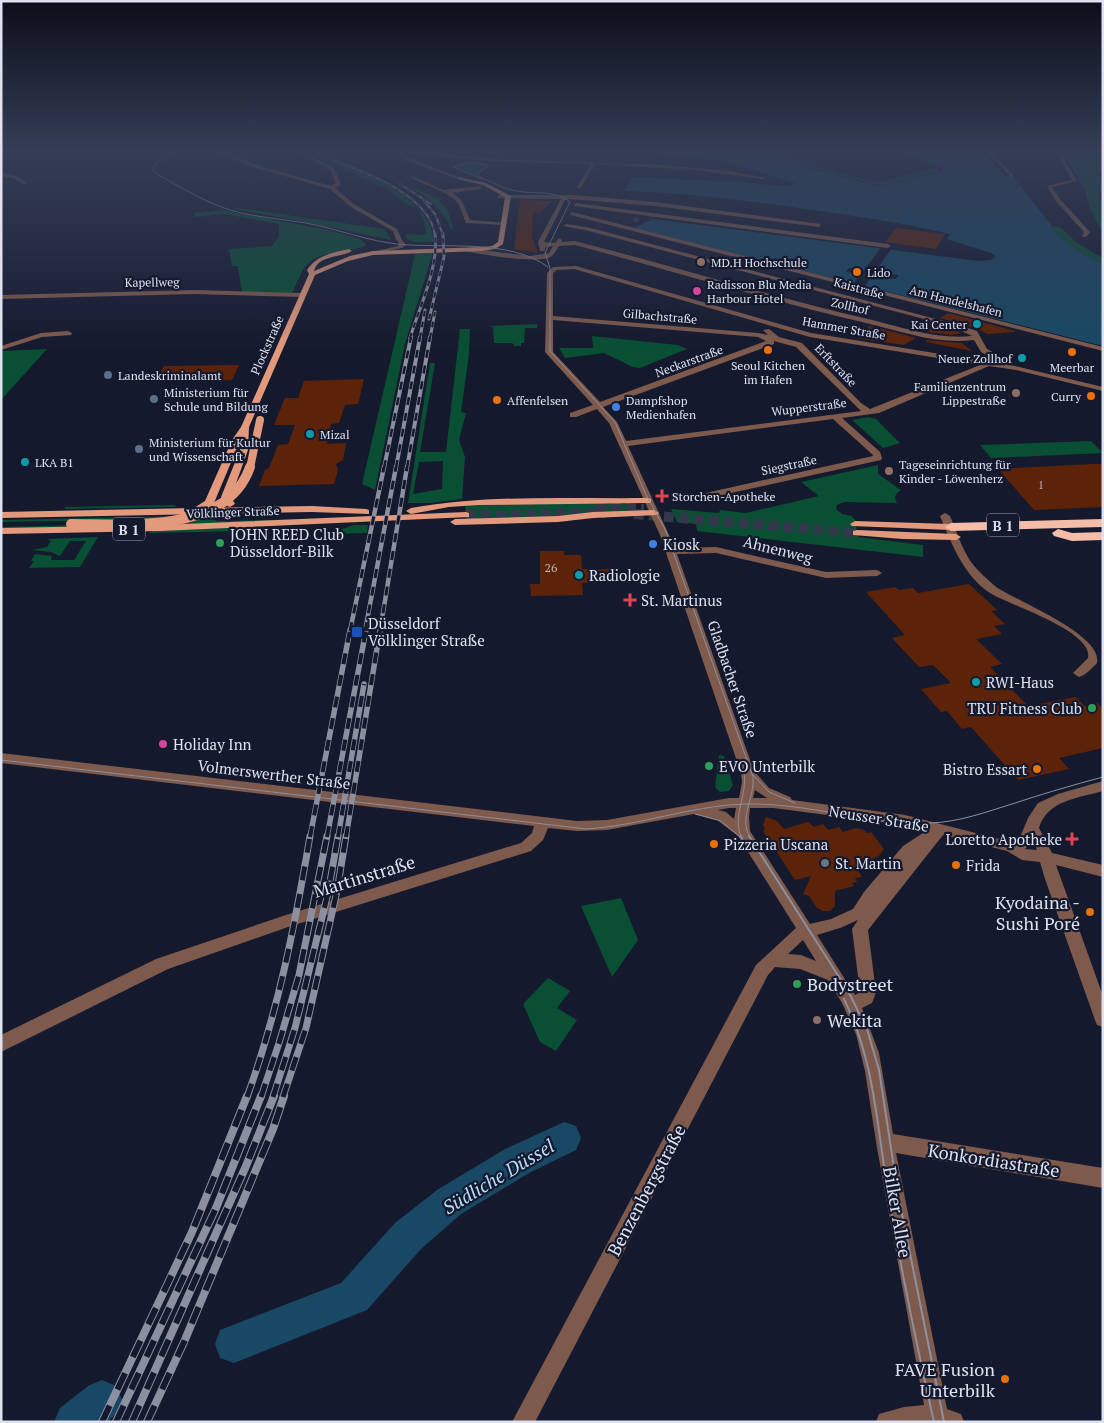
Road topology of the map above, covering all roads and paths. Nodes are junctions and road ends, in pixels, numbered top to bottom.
1 (375, 218) edge
2 (466, 218) edge
3 (506, 218) edge
4 (553, 218) edge
5 (570, 218) edge
6 (589, 218) edge
7 (640, 218) tunnel mouth
8 (673, 218) edge
9 (770, 218) edge
10 (1075, 218) edge
11 (497, 219) junction
12 (505, 223) junction
13 (819, 225) dead end
14 (566, 226) junction
15 (621, 227) junction
16 (495, 231) dead end
17 (1084, 236) dead end
18 (823, 238) junction
19 (494, 239) dead end
20 (401, 242) junction
21 (556, 244) junction
22 (865, 244) dead end
23 (872, 244) dead end
24 (543, 245) junction
25 (354, 250) junction
26 (466, 250) junction
27 (374, 253) junction
28 (551, 254) junction
29 (687, 254) junction
30 (352, 258) junction
31 (528, 258) junction
32 (542, 258) junction
33 (676, 259) dead end
34 (318, 260) junction
35 (667, 263) dead end
36 (328, 266) junction
37 (659, 266) junction
38 (574, 267) junction
39 (553, 270) junction
40 (586, 271) junction
41 (312, 274) junction
42 (303, 295) junction
43 (1, 297) edge
44 (548, 318) junction
45 (771, 328) junction
46 (68, 333) dead end
47 (758, 335) junction
48 (977, 337) junction
49 (950, 339) junction
50 (1, 348) edge
51 (1103, 349) edge
52 (988, 363) junction
53 (1016, 368) junction
54 (1103, 389) edge
55 (257, 399) junction
56 (600, 406) junction
57 (867, 411) junction
58 (574, 415) dead end
59 (836, 417) junction
60 (245, 427) junction
61 (622, 444) junction
62 (704, 496) dead end
63 (648, 501) junction
64 (211, 507) junction
65 (248, 511) junction
66 (466, 512) tunnel mouth
67 (654, 513) junction
68 (1, 515) edge
69 (411, 515) junction
70 (1103, 518) edge
71 (351, 520) junction
72 (1103, 523) edge
73 (1, 525) edge
74 (950, 526) junction
75 (1057, 528) junction
76 (856, 529) tunnel mouth
77 (1103, 530) edge
78 (1, 531) edge
79 (1103, 536) edge
80 (672, 551) junction
81 (876, 573) dead end
82 (1079, 673) dead end
83 (1, 758) edge
84 (748, 773) junction
85 (1103, 786) edge
86 (745, 802) junction
87 (790, 805) junction
88 (691, 809) junction
89 (543, 822) junction
90 (940, 828) junction
91 (1032, 830) junction
92 (743, 832) junction
93 (1011, 847) junction
94 (1048, 857) junction
95 (1103, 871) edge
96 (854, 924) junction
97 (806, 932) junction
98 (772, 960) junction
99 (834, 975) junction
100 (852, 1005) junction
101 (1103, 1020) edge
102 (1, 1044) edge
103 (885, 1142) junction
104 (1103, 1178) edge
105 (943, 1420) edge
106 (523, 1422) edge
107 (887, 1422) edge

1 - 20 street
2 - 11 street
3 - 12 main road
4 - 24 street
5 - 14 street
6 - 15 street, Am Handelshafen
7 - 15 street
8 - 18 street
9 - 13 street
10 - 17 street
11 - 12 street
11 - 16 main road
12 - 26 main road
14 - 21 street
14 - 29 street, Kaistraße
15 - 51 street, Am Handelshafen
18 - 22 street
18 - 23 street
19 - 20 main road
20 - 25 main road
20 - 27 street
21 - 24 street, Zollhof
21 - 28 street
21 - 37 street, Zollhof
24 - 32 street
25 - 30 main road
25 - 34 main road
26 - 27 main road
26 - 31 street
27 - 30 main road
28 - 32 street
28 - 38 street
29 - 33 street
29 - 48 street, Kaistraße
30 - 36 main road
31 - 32 street
31 - 39 street, Hammer Straße
34 - 36 main road
34 - 41 main road, Plockstraße
35 - 37 street
36 - 41 main road
37 - 49 street, Zollhof
38 - 39 street, Hammer Straße
38 - 40 street, Hammer Straße
39 - 40 street, Hammer Straße
39 - 44 street, Gladbacher Straße
40 - 45 street, Hammer Straße
41 - 42 main road, Plockstraße
42 - 43 street, Kapellweg
42 - 55 main road, Plockstraße
44 - 47 street, Gilbachstraße
44 - 56 street, Gladbacher Straße
45 - 47 street
45 - 52 street, Hammer Straße
45 - 57 street, Erftstraße
46 - 50 street
47 - 56 street, Neckarstraße
48 - 49 street, Zollhof
48 - 53 street, Kaistraße
49 - 52 street, Zollhof
52 - 53 street, Hammer Straße
52 - 57 street, Wupperstraße
53 - 54 street, Hammer Straße
55 - 60 main road, Plockstraße
55 - 73 main road, bridge
56 - 58 street
56 - 61 street, Gladbacher Straße
57 - 59 street, Wupperstraße
59 - 61 street, Wupperstraße
59 - 62 street, Siegstraße
60 - 64 main road, Plockstraße
60 - 65 main road, Plockstraße
61 - 63 street, Gladbacher Straße
63 - 67 street, Gladbacher Straße
63 - 69 main road
64 - 65 main road, Völklinger Straße / B 1
64 - 68 main road, Völklinger Straße / B 1
64 - 71 main road, B 1
65 - 69 main road, Völklinger Straße / B 1
66 - 69 main road, Völklinger Straße / B 1
67 - 69 main road
67 - 80 street, Gladbacher Straße
69 - 71 main road, Völklinger Straße / B 1
70 - 75 highway
71 - 78 main road, Völklinger Straße / B 1
72 - 75 highway, B 1
74 - 75 highway, B 1
74 - 76 main road, B 1
74 - 82 street
75 - 77 highway, B 1
75 - 79 highway
80 - 81 street, Ahnenweg
80 - 84 street, Gladbacher Straße
83 - 89 street, Volmerswerther Straße
84 - 86 street, Gladbacher Straße
84 - 87 street
85 - 91 street
86 - 87 street, Neusser Straße
86 - 88 street
86 - 92 street
87 - 90 street, Neusser Straße
88 - 89 street
88 - 92 street
89 - 102 street, Martinstraße
90 - 93 street, Neusser Straße
90 - 96 street
91 - 93 street
91 - 94 street
92 - 97 street, Bilker Allee
93 - 94 street, Neusser Straße
94 - 95 street, Neusser Straße
94 - 101 street
96 - 97 street
96 - 100 street
97 - 98 street, Benzenbergstraße
97 - 99 street, Bilker Allee
98 - 99 street
98 - 106 street, Benzenbergstraße
99 - 100 street, Bilker Allee
100 - 103 street, Bilker Allee
103 - 104 street, Konkordiastraße
103 - 105 street, Bilker Allee
105 - 107 street

